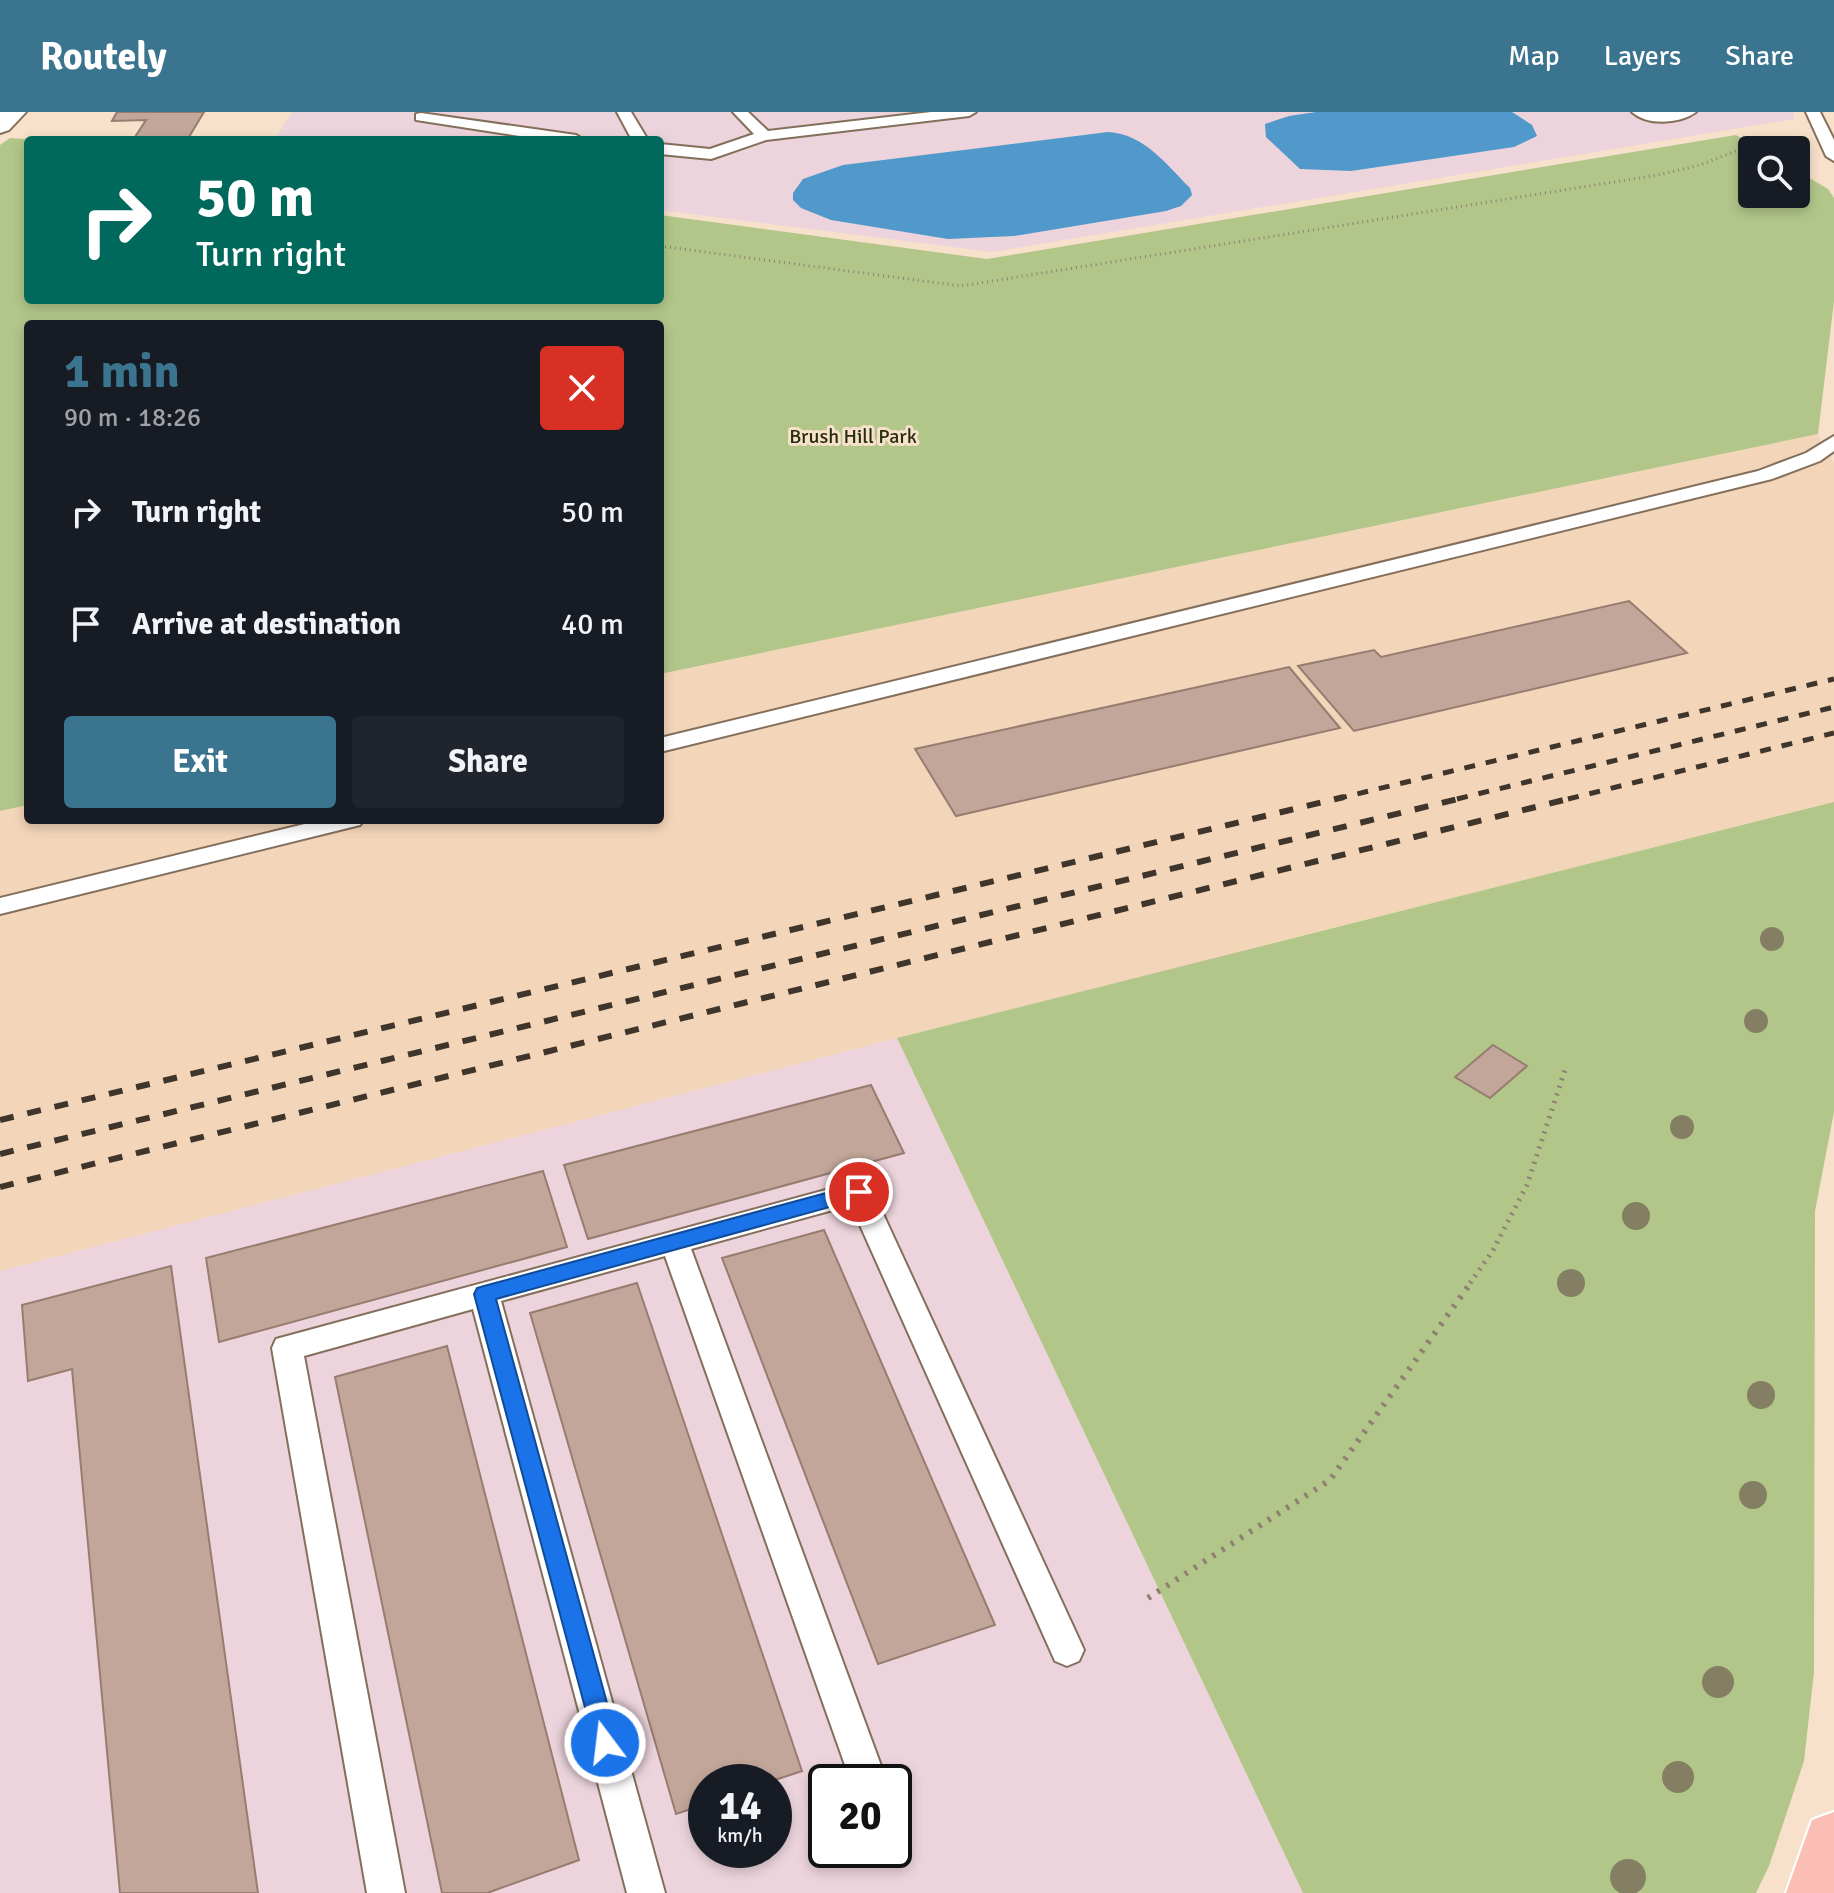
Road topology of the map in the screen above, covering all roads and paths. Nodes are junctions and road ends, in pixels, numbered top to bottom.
1 (14, 112) edge
2 (514, 112) edge
3 (624, 112) edge
4 (740, 112) edge
5 (969, 112) edge
6 (1639, 112) edge
7 (1689, 112) edge
8 (1813, 112) edge
9 (421, 117) dead end
10 (0, 125) edge
11 (521, 132) junction
12 (548, 136) edge
13 (638, 136) edge
14 (764, 136) junction
15 (664, 149) edge
16 (1738, 150) edge
17 (1834, 156) edge
18 (664, 247) edge
19 (1834, 442) edge
20 (664, 744) edge
21 (336, 824) edge
22 (0, 906) edge
23 (1566, 1067) dead end
24 (674, 1242) junction
25 (484, 1294) junction
26 (1148, 1598) dead end
27 (1067, 1650) dead end
28 (862, 1764) edge
29 (1834, 1842) edge
30 (386, 1893) edge
31 (646, 1893) edge
32 (1818, 1893) edge

1 - 10 street
2 - 11 lane
3 - 13 lane
4 - 14 lane
5 - 14 lane
6 - 7 lane
8 - 17 lane
9 - 11 lane
11 - 12 lane
14 - 15 lane
16 - 18 path
19 - 20 lane
21 - 22 lane
23 - 26 path
24 - 25 lane
24 - 27 lane
24 - 28 lane
25 - 30 lane
25 - 31 lane
29 - 32 main road

